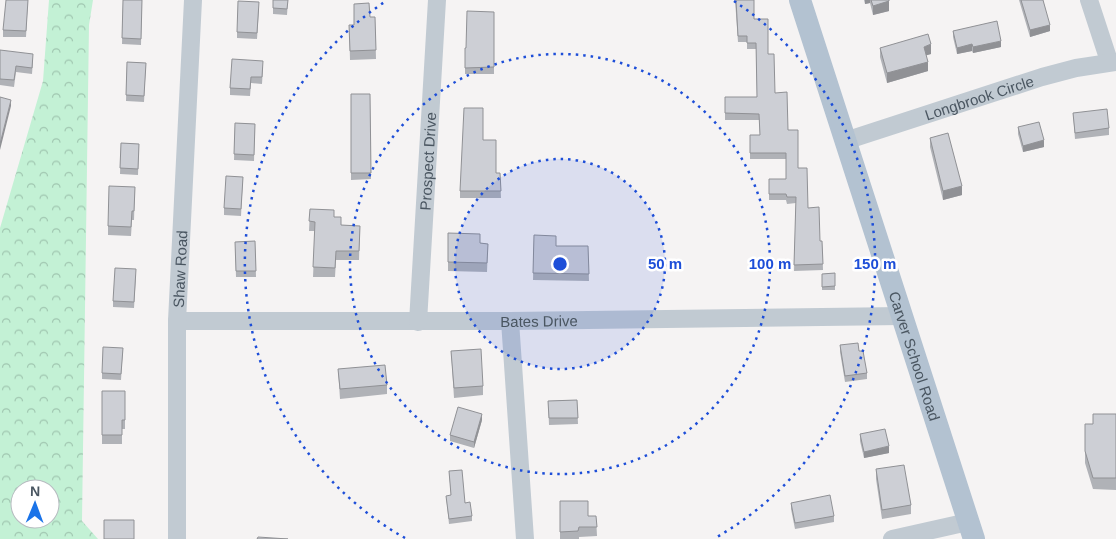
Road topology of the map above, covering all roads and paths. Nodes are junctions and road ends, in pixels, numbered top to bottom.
1 (193, 0) edge
2 (437, 0) edge
3 (800, 0) edge
4 (1090, 0) edge
5 (1113, 61) edge
6 (845, 141) junction
7 (902, 316) junction
8 (177, 321) junction
9 (510, 321) junction
10 (418, 322) junction
11 (971, 530) edge
12 (177, 539) edge
13 (525, 539) edge
14 (892, 539) edge

1 - 8 street, Shaw Road
2 - 10 street, Prospect Drive
3 - 6 main road, Carver School Road
4 - 5 street
5 - 6 street, Longbrook Circle
6 - 7 main road, Carver School Road
7 - 9 street, Bates Drive
7 - 11 main road, Carver School Road
8 - 10 street, Bates Drive
8 - 12 street, Shaw Road
9 - 10 street, Bates Drive
9 - 13 street
11 - 14 street

